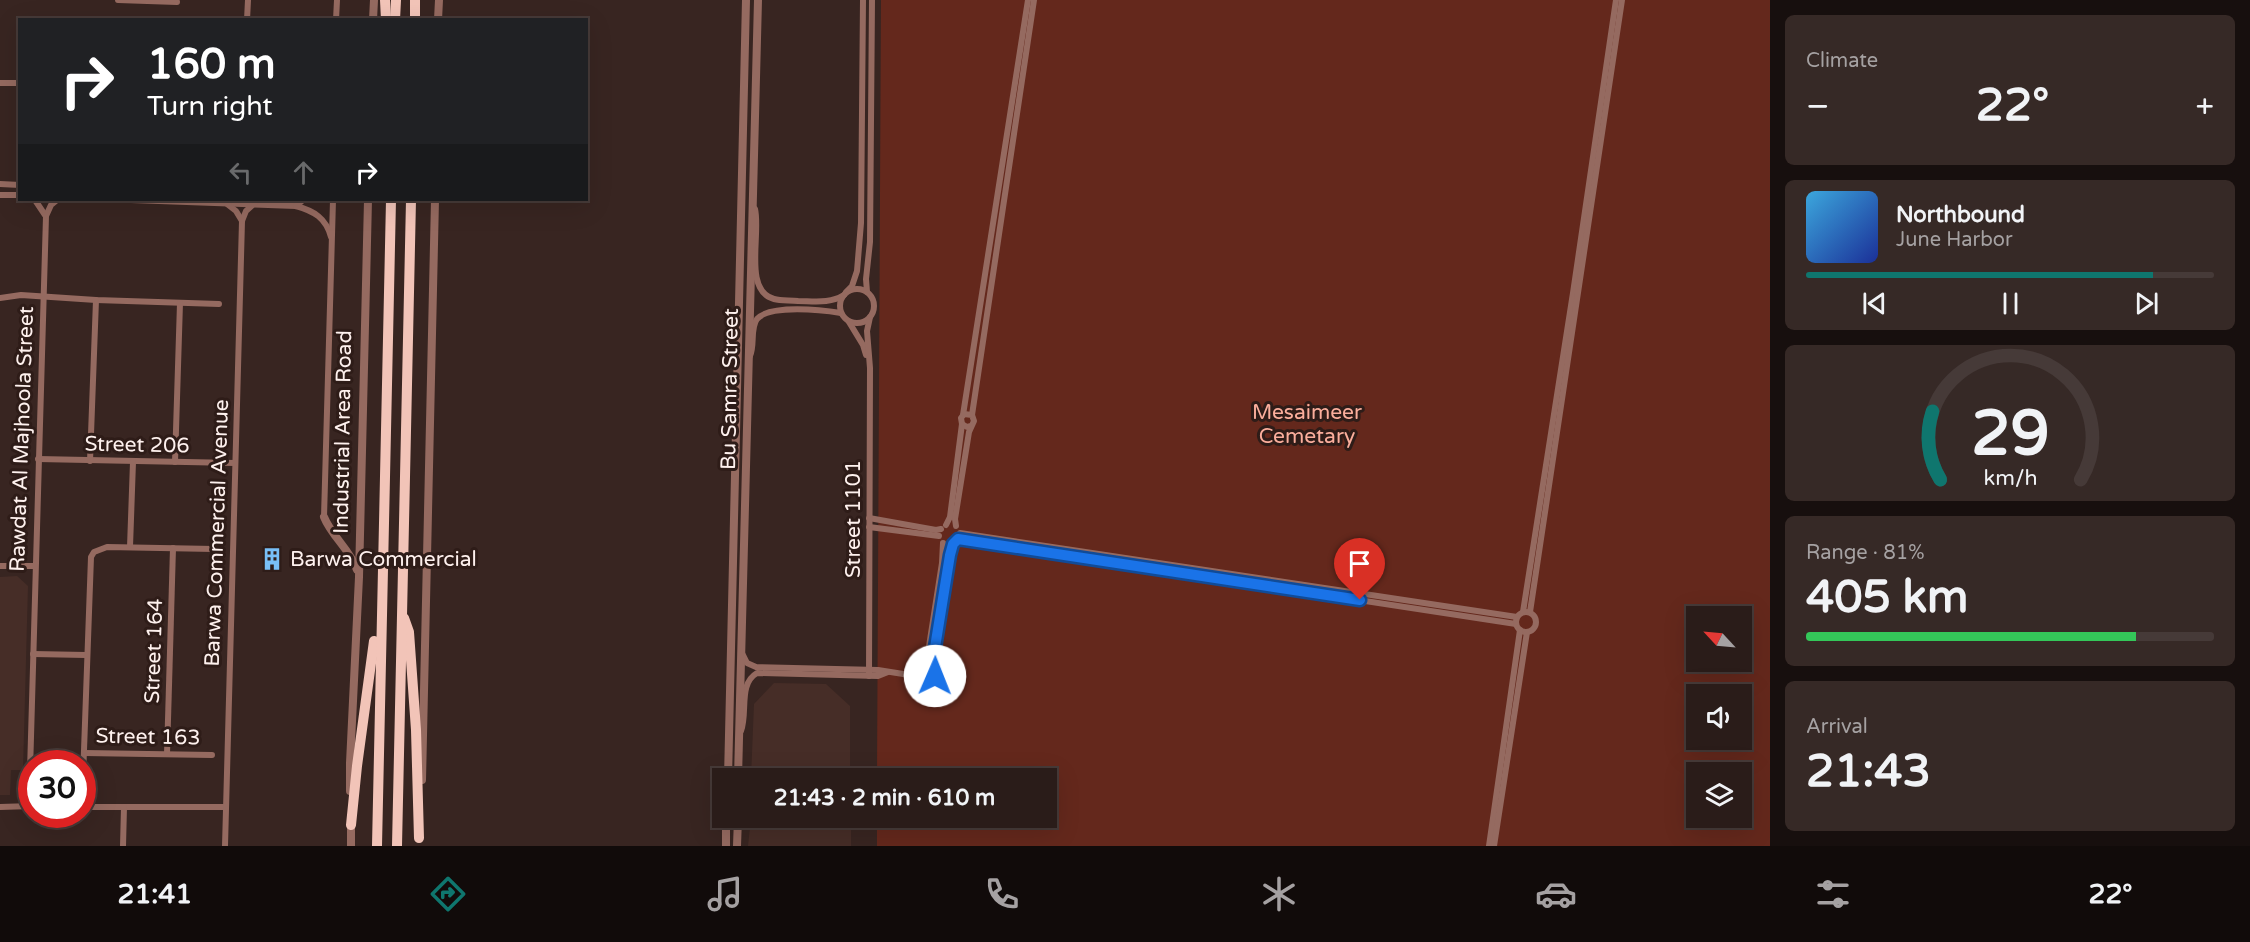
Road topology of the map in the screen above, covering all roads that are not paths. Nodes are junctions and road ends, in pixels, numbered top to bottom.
1 (118, 0) edge
2 (248, 0) edge
3 (337, 0) edge
4 (374, 0) edge
5 (385, 0) edge
6 (396, 0) edge
7 (415, 0) edge
8 (439, 0) edge
9 (746, 0) edge
10 (758, 0) edge
11 (863, 0) edge
12 (872, 0) edge
13 (1028, 0) edge
14 (1034, 0) edge
15 (1616, 0) edge
16 (1622, 0) edge
17 (177, 2) dead end
18 (247, 18) edge
19 (336, 18) edge
20 (373, 18) edge
21 (386, 18) edge
22 (395, 18) edge
23 (415, 18) edge
24 (438, 18) edge
25 (0, 83) edge
26 (18, 83) edge
27 (0, 184) edge
28 (18, 185) edge
29 (0, 195) edge
30 (18, 195) edge
31 (36, 201) edge
32 (56, 201) edge
33 (162, 201) edge
34 (302, 201) edge
35 (333, 201) edge
36 (368, 201) edge
37 (390, 201) edge
38 (411, 201) edge
39 (435, 201) edge
40 (225, 203) junction
41 (255, 203) junction
42 (753, 203) junction
43 (296, 206) junction
44 (46, 216) junction
45 (242, 221) junction
46 (333, 244) junction
47 (867, 292) junction
48 (845, 294) junction
49 (0, 298) edge
50 (44, 298) junction
51 (96, 300) junction
52 (180, 303) junction
53 (219, 304) dead end
54 (841, 313) junction
55 (870, 316) junction
56 (849, 321) junction
57 (748, 359) junction
58 (870, 368) junction
59 (963, 415) junction
60 (972, 415) junction
61 (962, 424) junction
62 (971, 426) junction
63 (38, 459) junction
64 (90, 461) junction
65 (134, 462) junction
66 (175, 462) junction
67 (235, 463) junction
68 (324, 517) joint
69 (869, 518) junction
70 (869, 527) junction
71 (942, 530) junction
72 (957, 536) junction
73 (943, 543) junction
74 (130, 547) junction
75 (173, 548) junction
76 (214, 549) dead end
77 (0, 566) edge
78 (34, 566) junction
79 (359, 577) junction
80 (381, 596) junction
81 (402, 613) junction
82 (1521, 616) junction
83 (1523, 631) junction
84 (742, 653) junction
85 (33, 654) junction
86 (86, 655) junction
87 (869, 673) junction
88 (926, 674) junction
89 (739, 734) junction
90 (31, 750) edge
91 (84, 750) edge
92 (96, 753) edge
93 (167, 754) junction
94 (212, 755) dead end
95 (728, 768) edge
96 (738, 768) edge
97 (18, 806) edge
98 (0, 807) edge
99 (96, 807) edge
100 (124, 807) junction
101 (226, 807) junction
102 (351, 825) junction
103 (726, 828) edge
104 (738, 828) edge
105 (419, 842) edge
106 (123, 846) edge
107 (225, 846) edge
108 (351, 846) edge
109 (377, 846) edge
110 (397, 846) edge
111 (726, 846) edge
112 (737, 846) edge
113 (1489, 846) edge
114 (1494, 846) edge

1 - 17 street
2 - 18 street
3 - 19 street
4 - 20 street
5 - 21 highway
6 - 22 highway
7 - 23 highway
8 - 24 street
9 - 95 street, Bu Samra Street
10 - 42 street, Bu Samra Street
11 - 48 street
12 - 47 street
13 - 59 street
14 - 60 street
15 - 82 street
16 - 82 street
25 - 26 street
27 - 28 street
29 - 30 street
31 - 44 street
32 - 44 street
33 - 40 street
34 - 43 street
35 - 46 street, Industrial Area Road
36 - 79 street, Industrial Area Road
37 - 80 highway, Industrial Area Road
38 - 81 highway
39 - 105 street
40 - 41 street
40 - 45 street
41 - 43 street
41 - 45 street
42 - 48 street
42 - 57 street, Bu Samra Street
43 - 46 street
44 - 50 street, Rawdat Al Majhoola Street
45 - 67 street, Barwa Commercial Avenue
46 - 68 street, Industrial Area Road
47 - 48 street
47 - 55 street
48 - 54 street
49 - 50 street
50 - 51 street
50 - 63 street, Rawdat Al Majhoola Street
51 - 52 street
51 - 64 street
52 - 53 street
52 - 66 street
54 - 56 street
54 - 57 street
55 - 56 street
55 - 58 street, Street 1101
56 - 58 street, Street 1101
57 - 84 street, Bu Samra Street
58 - 69 street, Street 1101
59 - 60 street
59 - 61 street
60 - 62 street
61 - 62 street
61 - 71 street
62 - 72 street
63 - 64 street, Street 206
63 - 78 street, Rawdat Al Majhoola Street
64 - 65 street, Street 206
65 - 66 street, Street 206
65 - 74 street
66 - 67 street, Street 206
67 - 101 street, Barwa Commercial Avenue
68 - 79 street
69 - 70 street, Street 1101
69 - 71 street
70 - 71 street
70 - 87 street, Street 1101
71 - 72 street
71 - 73 street
72 - 73 street
72 - 82 street
72 - 88 street
73 - 88 street
74 - 75 street, Street 163
74 - 86 street, Street 163
75 - 76 street, Street 163
75 - 93 street, Street 164
77 - 78 street
78 - 85 street, Rawdat Al Majhoola Street
79 - 102 street, Industrial Area Road
80 - 102 highway
80 - 109 highway, Industrial Area Road
81 - 105 highway
81 - 110 highway
82 - 83 street
82 - 83 street
83 - 113 street
83 - 114 street
84 - 87 street
84 - 89 street, Bu Samra Street
85 - 86 street
85 - 90 street, Rawdat Al Majhoola Street
86 - 91 street, Street 163
87 - 88 street
87 - 89 street
89 - 96 street, Bu Samra Street
92 - 93 street, Street 163
93 - 94 street, Street 163
97 - 98 street
99 - 100 street
100 - 101 street
100 - 106 street
101 - 107 street, Barwa Commercial Avenue
102 - 108 street, Industrial Area Road
103 - 111 street
104 - 112 street

